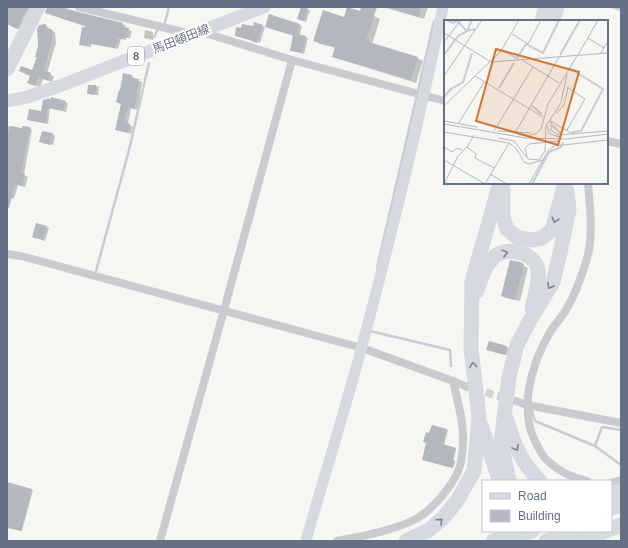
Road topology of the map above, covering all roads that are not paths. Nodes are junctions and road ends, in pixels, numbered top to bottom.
1 (38, 7) edge
2 (80, 7) edge
3 (264, 7) edge
4 (442, 7) edge
5 (546, 7) edge
6 (557, 7) edge
7 (542, 20) edge
8 (554, 20) edge
9 (196, 33) junction
10 (292, 60) junction
11 (7, 69) edge
12 (424, 96) junction
13 (7, 101) edge
14 (444, 101) edge
15 (608, 141) edge
16 (621, 144) edge
17 (500, 184) edge
18 (504, 184) edge
19 (566, 184) edge
20 (566, 184) edge
21 (588, 184) edge
22 (7, 254) edge
23 (472, 308) junction
24 (224, 310) junction
25 (528, 322) junction
26 (362, 348) junction
27 (453, 381) junction
28 (467, 387) tunnel mouth
29 (516, 401) tunnel mouth
30 (527, 405) junction
31 (504, 411) junction
32 (479, 418) junction
33 (621, 423) edge
34 (499, 480) edge
35 (509, 480) edge
36 (539, 480) edge
37 (583, 480) edge
38 (616, 486) edge
39 (621, 494) edge
40 (621, 505) edge
41 (614, 523) edge
42 (528, 532) edge
43 (577, 532) edge
44 (598, 532) edge
45 (506, 538) edge
46 (160, 541) edge
47 (306, 541) edge
48 (337, 541) edge
49 (406, 541) edge
50 (546, 541) edge
51 (582, 541) edge

1 - 11 highway
2 - 9 street
3 - 9 main road, 馬田頓田線 / 8
4 - 12 street
5 - 7 highway
6 - 8 highway
9 - 10 street
9 - 13 main road, 馬田頓田線 / 8
10 - 12 street
10 - 24 street
12 - 14 street
12 - 26 street
15 - 16 street
17 - 23 highway
19 -> 18 highway
20 -> 25 highway
21 - 30 street
22 - 24 street
23 -> 25 highway
32 -> 23 highway
24 - 26 street
24 - 46 street
25 - 31 highway
26 - 27 street
26 - 47 street
27 - 28 street
27 - 48 street
29 - 30 street
30 - 33 street
30 - 37 street
31 - 35 highway
31 -> 36 highway
32 - 34 highway
49 -> 32 highway
38 - 39 street
40 - 41 highway
42 - 45 highway
43 - 50 highway
44 - 51 highway

